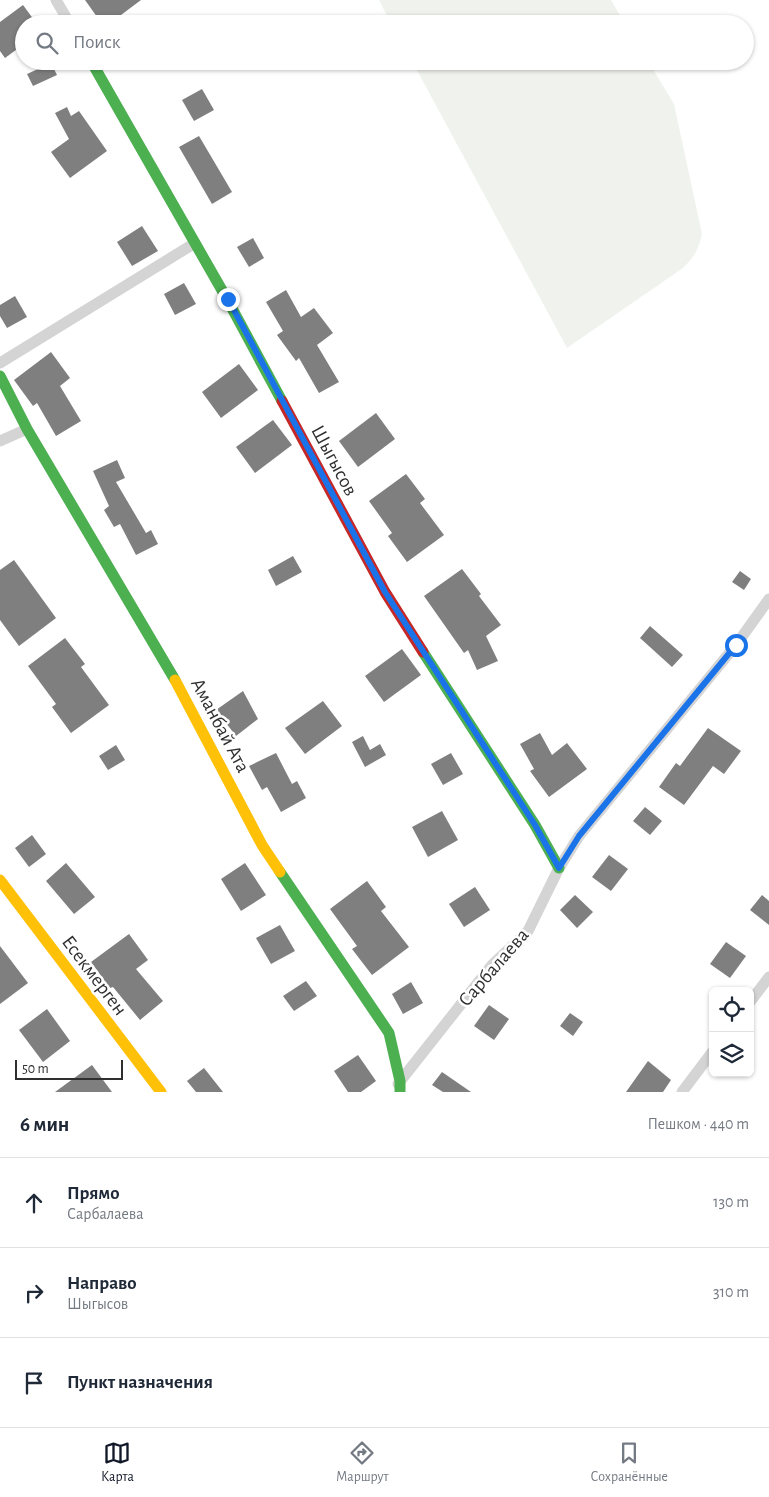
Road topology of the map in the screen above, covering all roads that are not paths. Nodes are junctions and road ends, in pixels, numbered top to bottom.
1 (56, 0) edge
2 (65, 15) edge
3 (96, 70) edge
4 (196, 243) junction
5 (0, 363) edge
6 (0, 376) edge
7 (27, 429) junction
8 (0, 441) edge
9 (769, 599) edge
10 (559, 868) junction
11 (0, 880) edge
12 (769, 977) edge
13 (754, 997) edge
14 (709, 1056) edge
15 (400, 1087) edge
16 (161, 1092) edge
17 (392, 1092) edge
18 (682, 1092) edge

1 - 2 street
3 - 4 street, Шыгысов
4 - 5 street
4 - 10 street, Шыгысов
6 - 7 street, Аманбай Ата
7 - 8 street
7 - 15 street, Аманбай Ата
9 - 10 street, Сарбалаева
10 - 15 street, Сарбалаева
11 - 16 street, Eсекмерген
12 - 13 street
14 - 18 street
15 - 17 street, Сарбалаева

